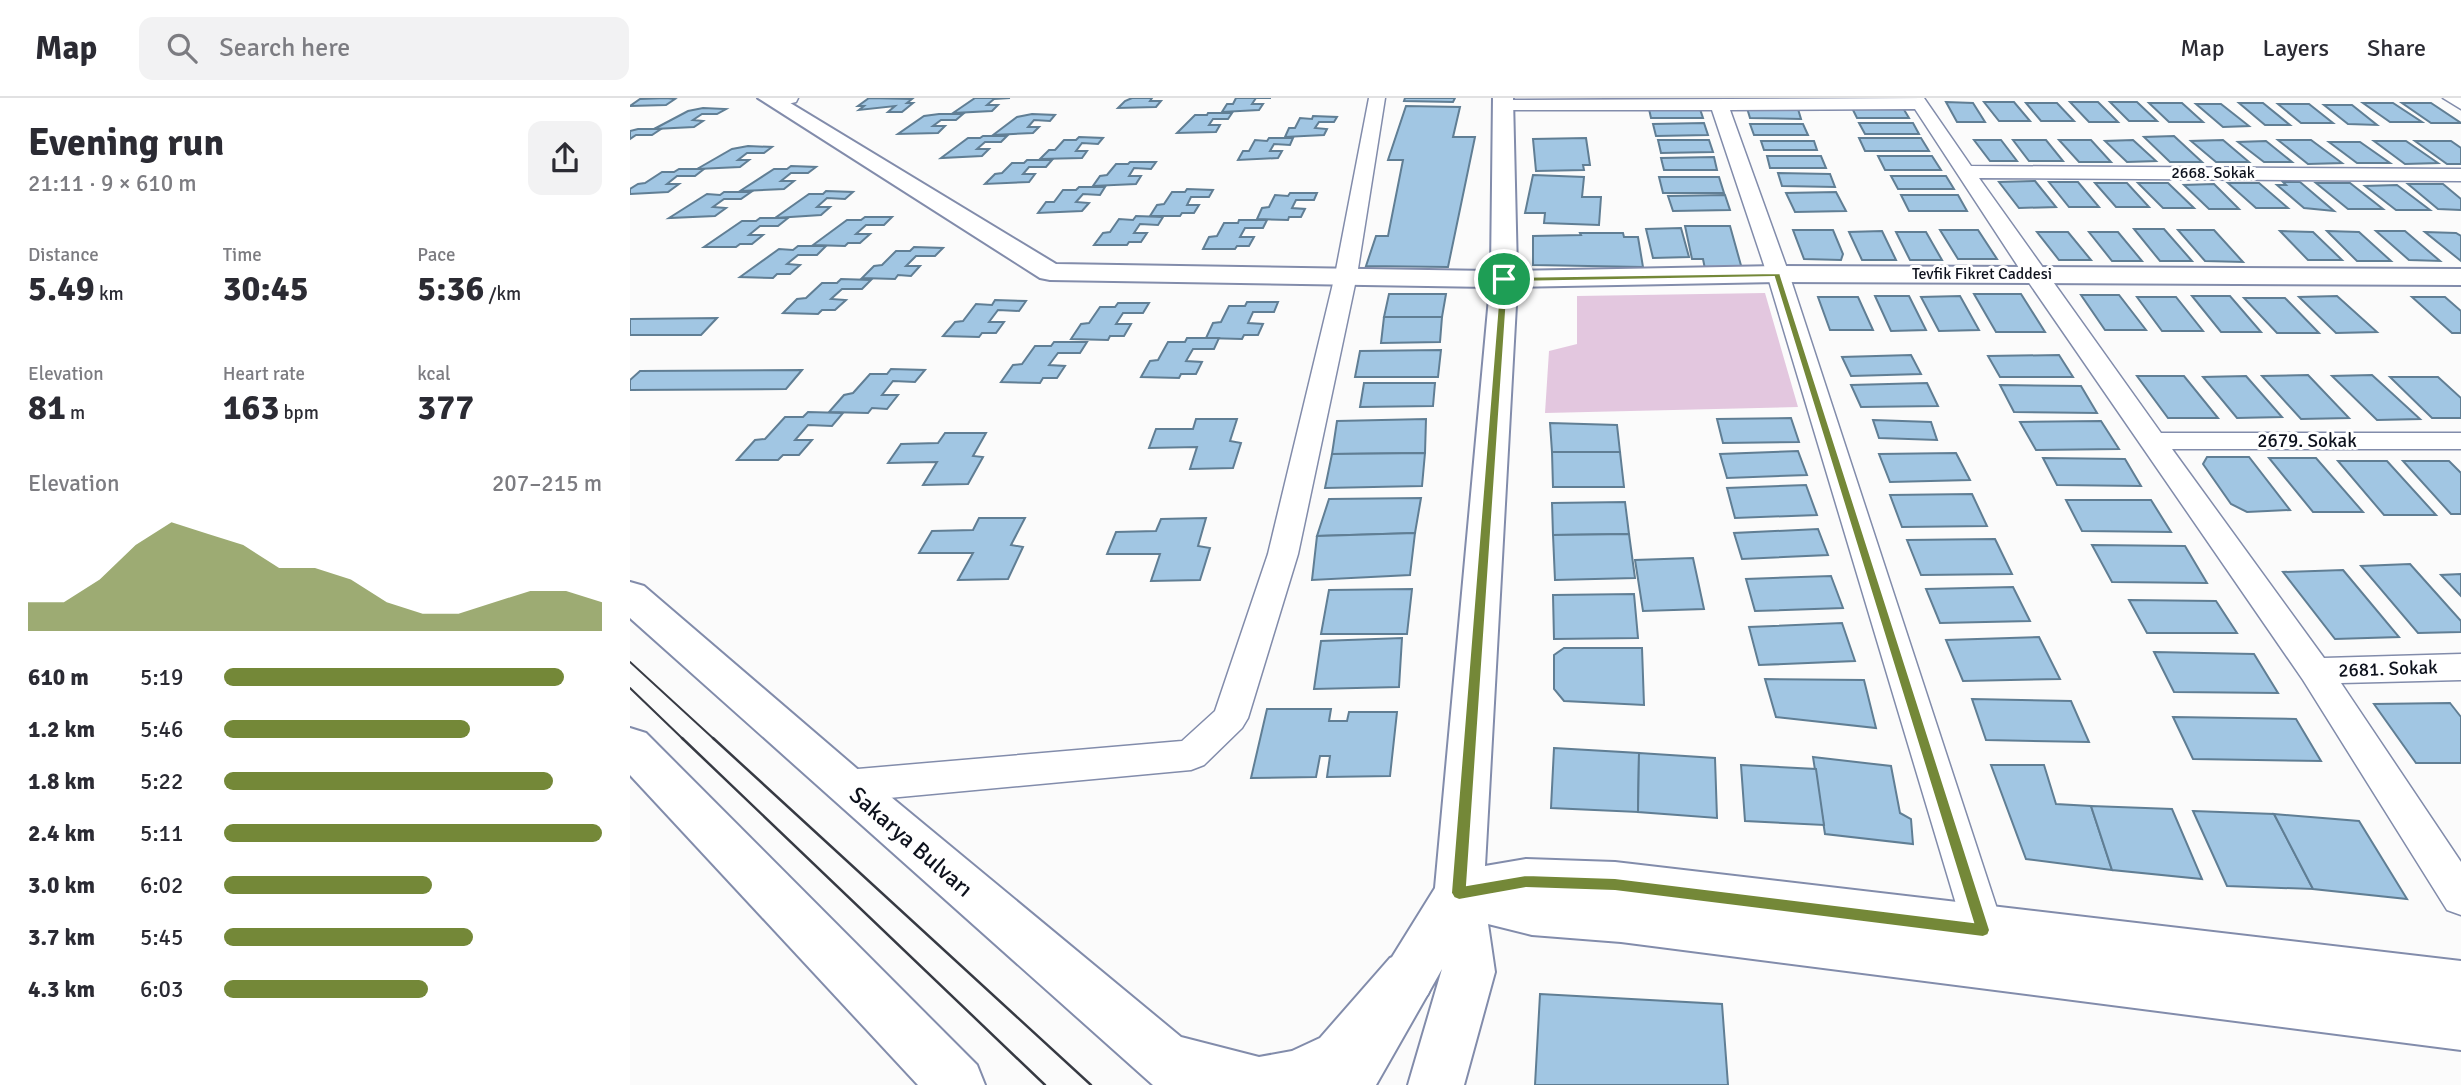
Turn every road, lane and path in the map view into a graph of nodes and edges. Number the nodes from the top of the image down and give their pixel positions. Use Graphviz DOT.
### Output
graph roads {
  1 [pos="1377,98"];
  2 [pos="2451,98"];
  3 [pos="778,100"];
  4 [pos="1918,101"];
  5 [pos="1503,102"];
  6 [pos="1718,102"];
  7 [pos="2461,104"];
  8 [pos="1966,172"];
  9 [pos="2461,174"];
  10 [pos="1778,274"];
  11 [pos="2034,274"];
  12 [pos="1346,275"];
  13 [pos="2461,277"];
  14 [pos="1504,279"];
  15 [pos="2152,441"];
  16 [pos="2461,441"];
  17 [pos="630,596"];
  18 [pos="2461,667"];
  19 [pos="2315,671"];
  20 [pos="630,746"];
  21 [pos="846,786"];
  22 [pos="1459,893"];
  23 [pos="2461,897"];
  24 [pos="1983,930"];
  25 [pos="1409,976"];
  26 [pos="2461,987"];
  27 [pos="2461,1023"];
  28 [pos="1182,1073"];
  29 [pos="957,1085"];
  30 [pos="1259,1085"];
  31 [pos="1345,1085"];
  32 [pos="1436,1085"];
  1 -- 12 [label="street"];
  2 -- 7 [label="street"];
  3 -- 12 [label="street, Tevfik Fikret Caddesi"];
  4 -- 6 [label="street"];
  4 -- 8 [label="street"];
  5 -- 6 [label="street"];
  5 -- 14 [label="street"];
  6 -- 10 [label="street"];
  8 -- 9 [label="street, 2668. Sokak"];
  8 -- 11 [label="street"];
  10 -- 11 [label="street, Tevfik Fikret Caddesi"];
  10 -- 14 [label="street, Tevfik Fikret Caddesi"];
  10 -- 24 [label="street"];
  11 -- 13 [label="street, Tevfik Fikret Caddesi"];
  11 -- 15 [label="street"];
  12 -- 14 [label="street, Tevfik Fikret Caddesi"];
  12 -- 21 [label="street"];
  14 -- 22 [label="street"];
  15 -- 16 [label="street, 2679. Sokak"];
  15 -- 19 [label="street"];
  17 -- 21 [label="street, Sakarya Bulvarı"];
  18 -- 19 [label="street, 2681. Sokak"];
  19 -- 23 [label="street"];
  20 -- 29 [label="street"];
  21 -- 28 [label="street, Sakarya Bulvarı"];
  22 -- 24 [label="street"];
  22 -- 25 [label="street"];
  22 -- 27 [label="street"];
  22 -- 32 [label="street"];
  24 -- 26 [label="street"];
  25 -- 30 [label="street"];
  25 -- 31 [label="street"];
  28 -- 30 [label="street"];
}
